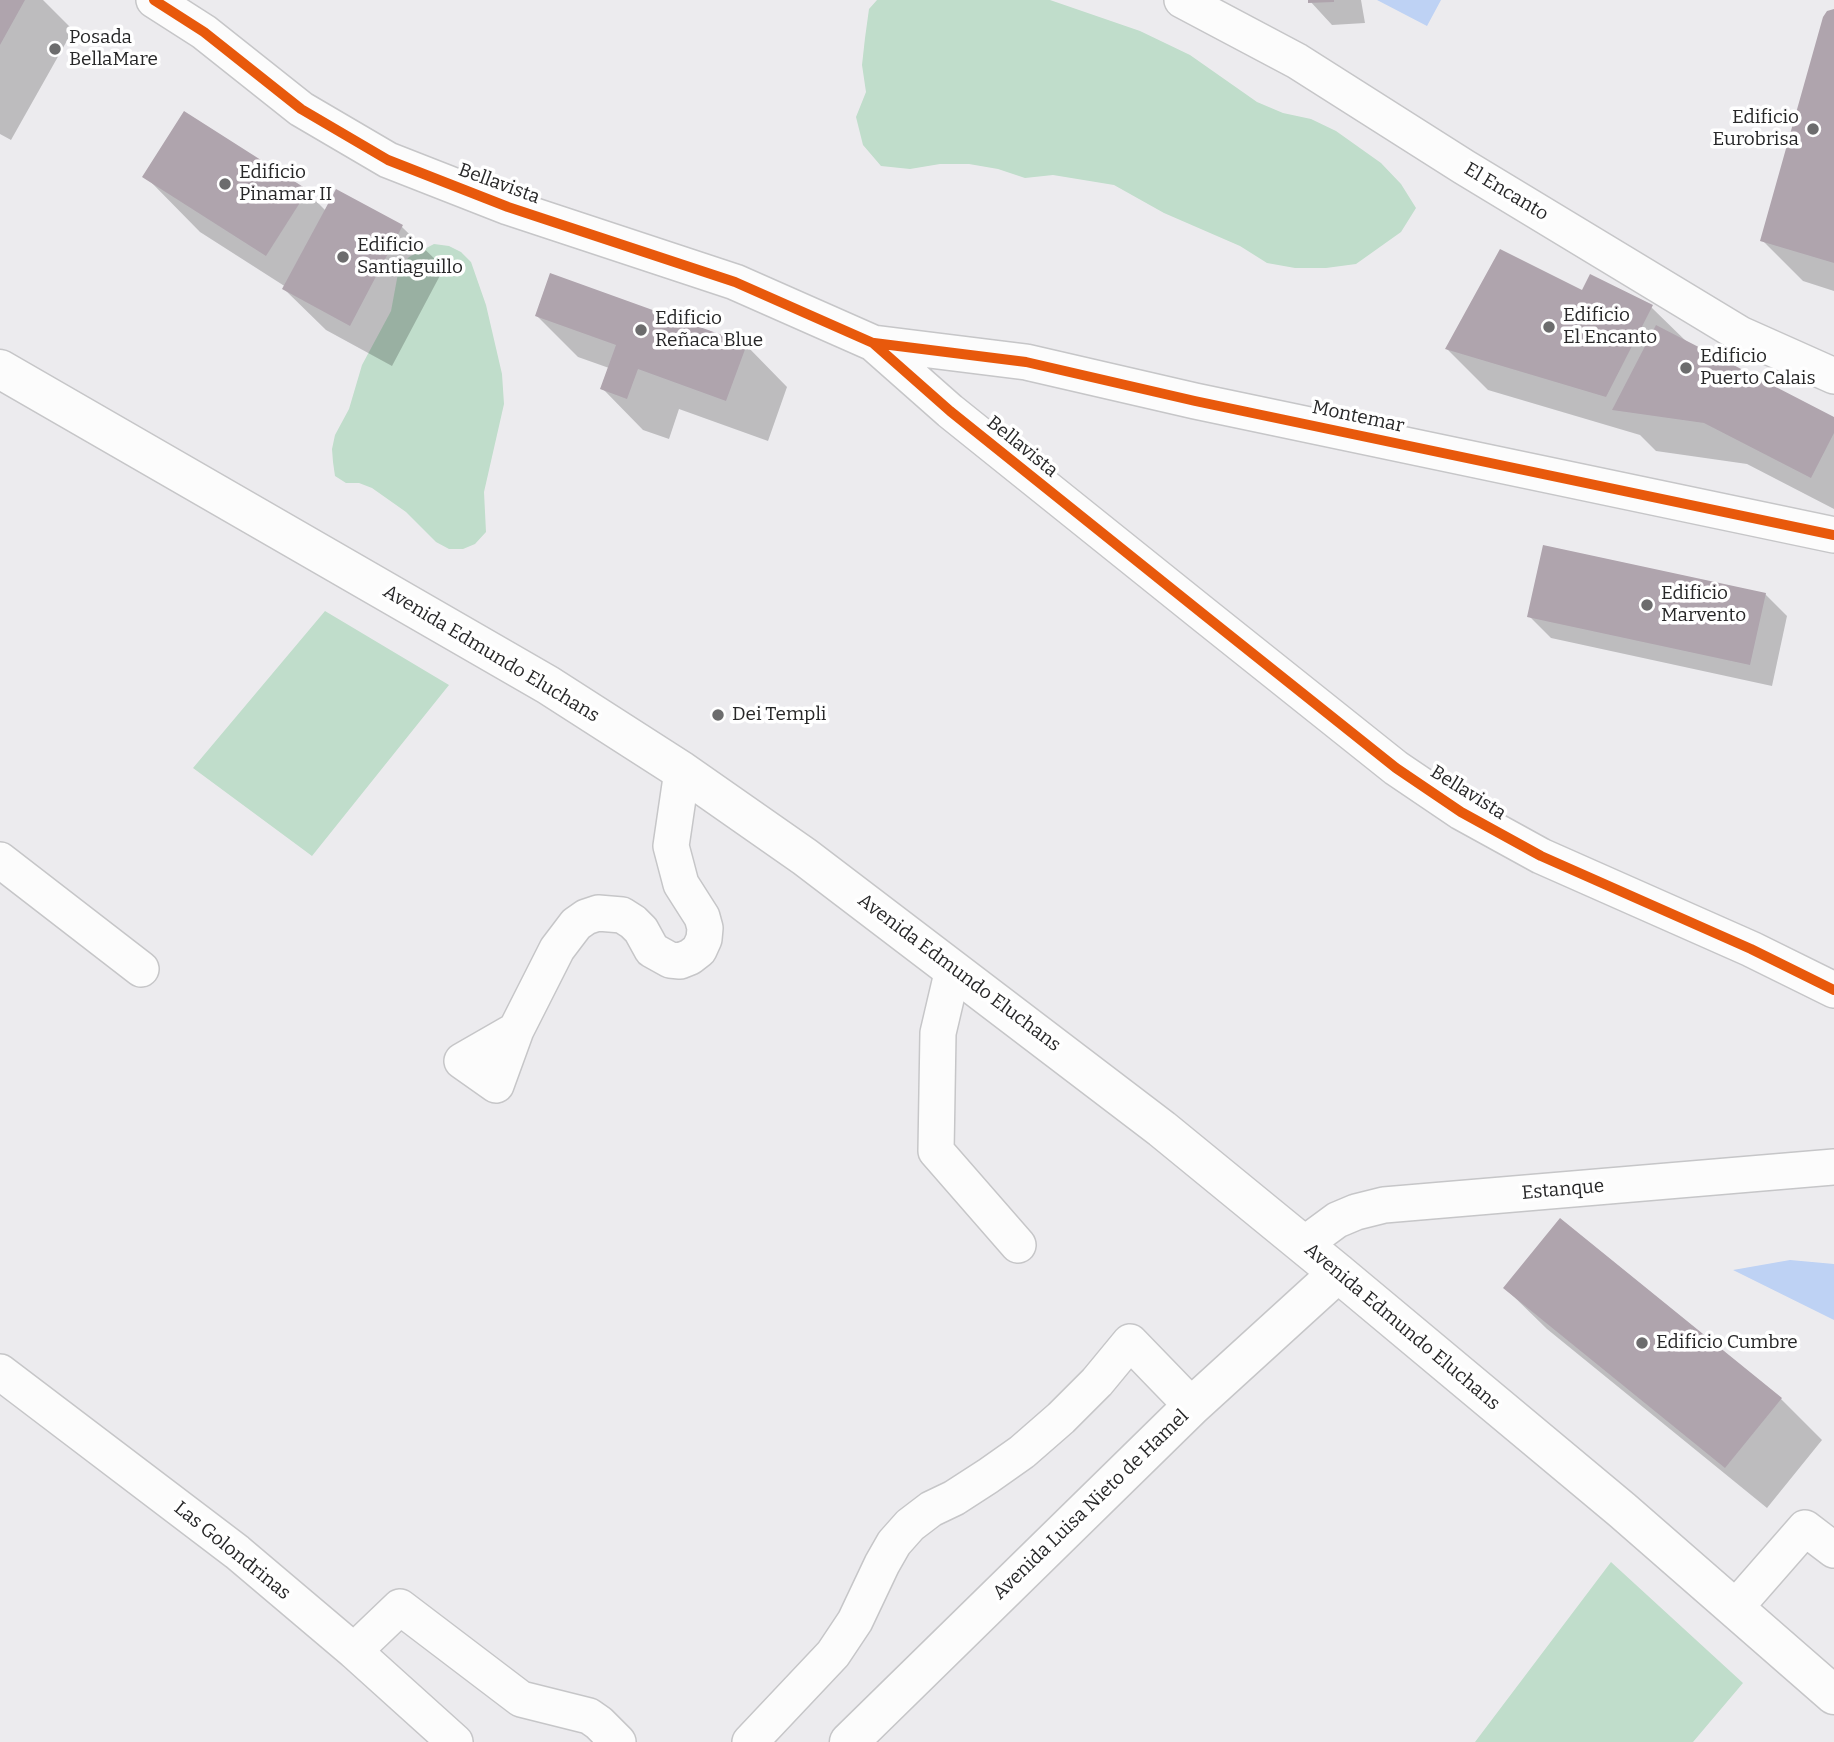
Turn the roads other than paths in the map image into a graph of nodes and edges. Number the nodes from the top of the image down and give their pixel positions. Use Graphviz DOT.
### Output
graph roads {
  1 [pos="154,0"];
  2 [pos="1182,0"];
  3 [pos="873,343"];
  4 [pos="0,369"];
  5 [pos="1834,376"];
  6 [pos="1834,535"];
  7 [pos="682,771"];
  8 [pos="0,860"];
  9 [pos="141,969"];
  10 [pos="953,969"];
  11 [pos="1834,990"];
  12 [pos="516,1030"];
  13 [pos="1834,1167"];
  14 [pos="1018,1245"];
  15 [pos="1303,1245"];
  16 [pos="1338,1273"];
  17 [pos="0,1372"];
  18 [pos="1192,1406"];
  19 [pos="1834,1549"];
  20 [pos="1735,1608"];
  21 [pos="354,1651"];
  22 [pos="1834,1695"];
  23 [pos="455,1742"];
  24 [pos="618,1742"];
  25 [pos="750,1742"];
  26 [pos="849,1742"];
  1 -- 3 [label="street, Bellavista"];
  2 -- 5 [label="street, El Encanto"];
  3 -- 6 [label="street, Montemar"];
  3 -- 11 [label="street, Bellavista"];
  4 -- 7 [label="main road, Avenida Edmundo Eluchans"];
  7 -- 10 [label="main road, Avenida Edmundo Eluchans"];
  7 -- 12 [label="street"];
  8 -- 9 [label="street"];
  10 -- 14 [label="street"];
  10 -- 15 [label="main road, Avenida Edmundo Eluchans"];
  13 -- 15 [label="street, Estanque"];
  15 -- 16 [label="main road, Avenida Edmundo Eluchans"];
  16 -- 18 [label="main road, Avenida Luisa Nieto de Hamel"];
  16 -- 20 [label="main road, Avenida Edmundo Eluchans"];
  17 -- 21 [label="street, Las Golondrinas"];
  18 -- 25 [label="street"];
  18 -- 26 [label="main road, Avenida Luisa Nieto de Hamel"];
  19 -- 20 [label="street"];
  20 -- 22 [label="main road, Avenida Edmundo Eluchans"];
  21 -- 23 [label="street, Las Golondrinas"];
  21 -- 24 [label="street"];
}
